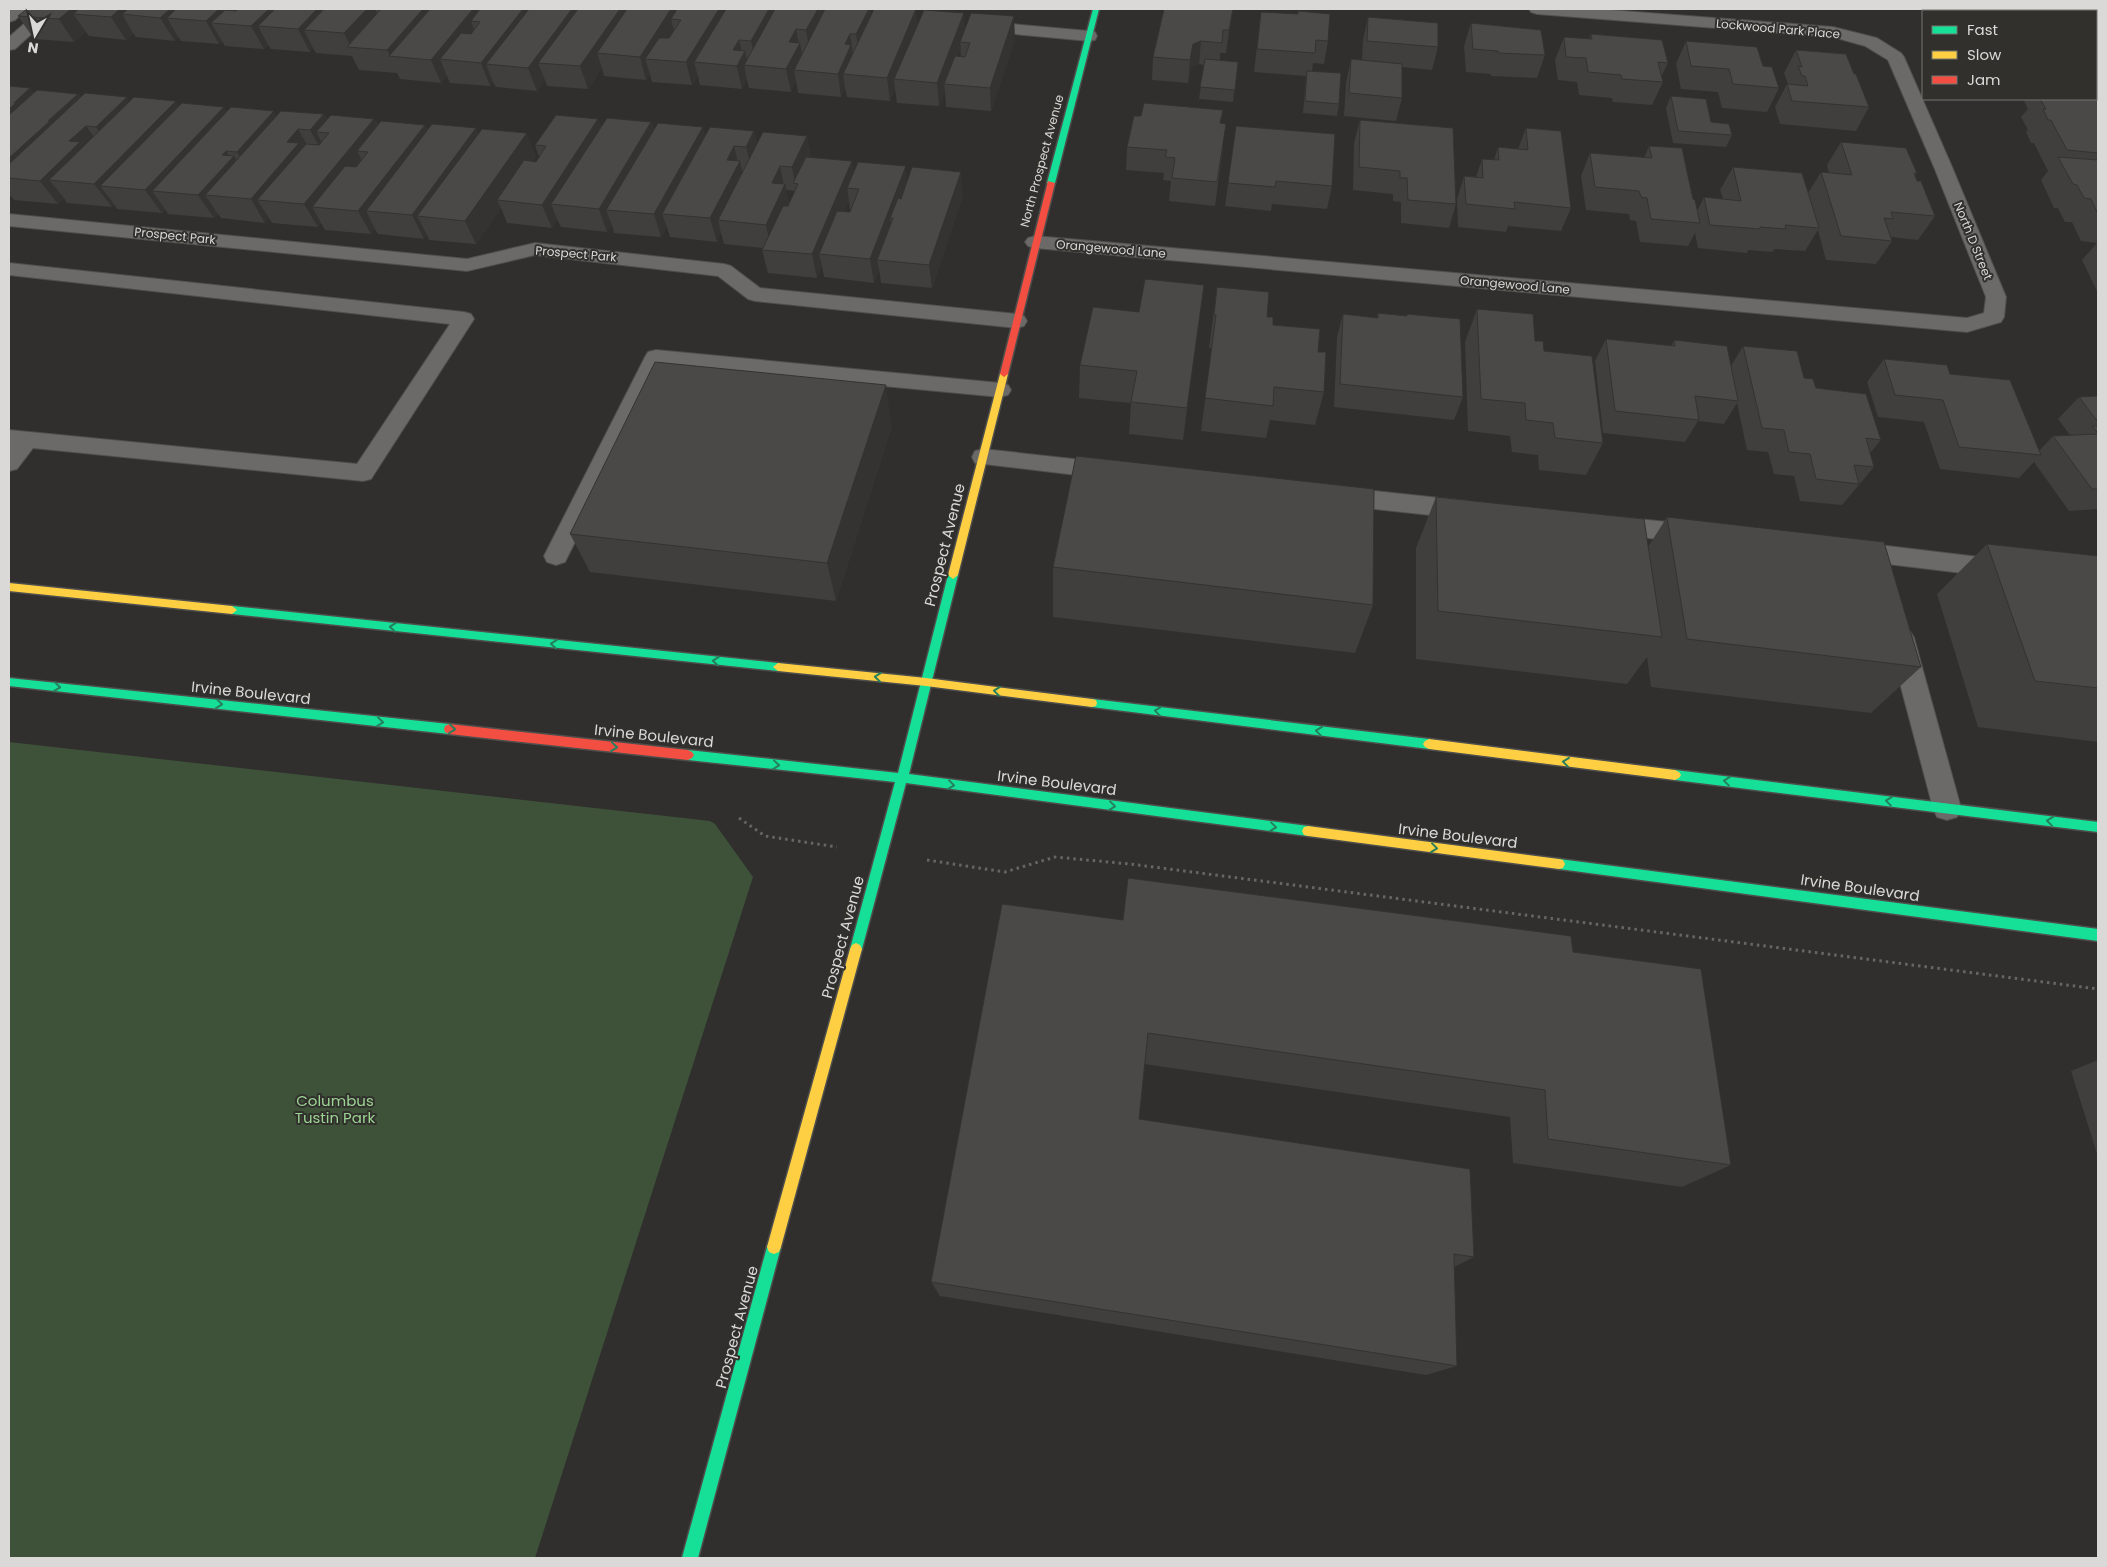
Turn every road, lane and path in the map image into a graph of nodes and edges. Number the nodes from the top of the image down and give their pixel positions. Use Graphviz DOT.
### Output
graph roads {
  1 [pos="19,9"];
  2 [pos="51,9"];
  3 [pos="1096,9"];
  4 [pos="1537,9"];
  5 [pos="9,17"];
  6 [pos="961,25"];
  7 [pos="1089,36"];
  8 [pos="9,45"];
  9 [pos="1943,167"];
  10 [pos="9,220"];
  11 [pos="1035,242"];
  12 [pos="9,269"];
  13 [pos="1994,317"];
  14 [pos="1017,321"];
  15 [pos="1000,390"];
  16 [pos="18,439"];
  17 [pos="982,458"];
  18 [pos="9,463"];
  19 [pos="1130,473"];
  20 [pos="1317,494"];
  21 [pos="1495,513"];
  22 [pos="1583,522"];
  23 [pos="1721,537"];
  24 [pos="556,556"];
  25 [pos="1874,560"];
  26 [pos="2022,571"];
  27 [pos="9,587"];
  28 [pos="1896,619"];
  29 [pos="9,682"];
  30 [pos="926,682"];
  31 [pos="902,778"];
  32 [pos="1946,808"];
  33 [pos="739,818"];
  34 [pos="2098,827"];
  35 [pos="881,854"];
  36 [pos="2098,935"];
  37 [pos="2098,989"];
  38 [pos="690,1558"];
  1 -- 5 [label="street"];
  2 -- 8 [label="street"];
  3 -- 7 [label="main road, North Prospect Avenue"];
  4 -- 9 [label="street, Lockwood Park Place"];
  6 -- 7 [label="street"];
  7 -- 11 [label="main road, North Prospect Avenue"];
  9 -- 13 [label="street, North D Street"];
  10 -- 14 [label="street, Prospect Park"];
  11 -- 13 [label="street, Orangewood Lane"];
  11 -- 14 [label="main road, North Prospect Avenue"];
  12 -- 16 [label="street"];
  14 -- 15 [label="main road, Prospect Avenue"];
  15 -- 17 [label="main road, Prospect Avenue"];
  15 -- 24 [label="street"];
  16 -- 18 [label="street"];
  17 -- 19 [label="street"];
  17 -- 30 [label="main road, Prospect Avenue"];
  20 -- 21 [label="street"];
  22 -- 23 [label="street"];
  25 -- 26 [label="street"];
  30 -- 27 [label="main road, one-way"];
  28 -- 32 [label="street"];
  29 -- 31 [label="main road, Irvine Boulevard, one-way"];
  30 -- 31 [label="main road, Prospect Avenue"];
  32 -- 30 [label="main road, one-way"];
  31 -- 35 [label="main road, Prospect Avenue"];
  31 -- 36 [label="main road, Irvine Boulevard, one-way"];
  34 -- 32 [label="main road, one-way"];
  33 -- 35 [label="path"];
  35 -- 37 [label="path"];
  35 -- 38 [label="main road, Prospect Avenue"];
}
